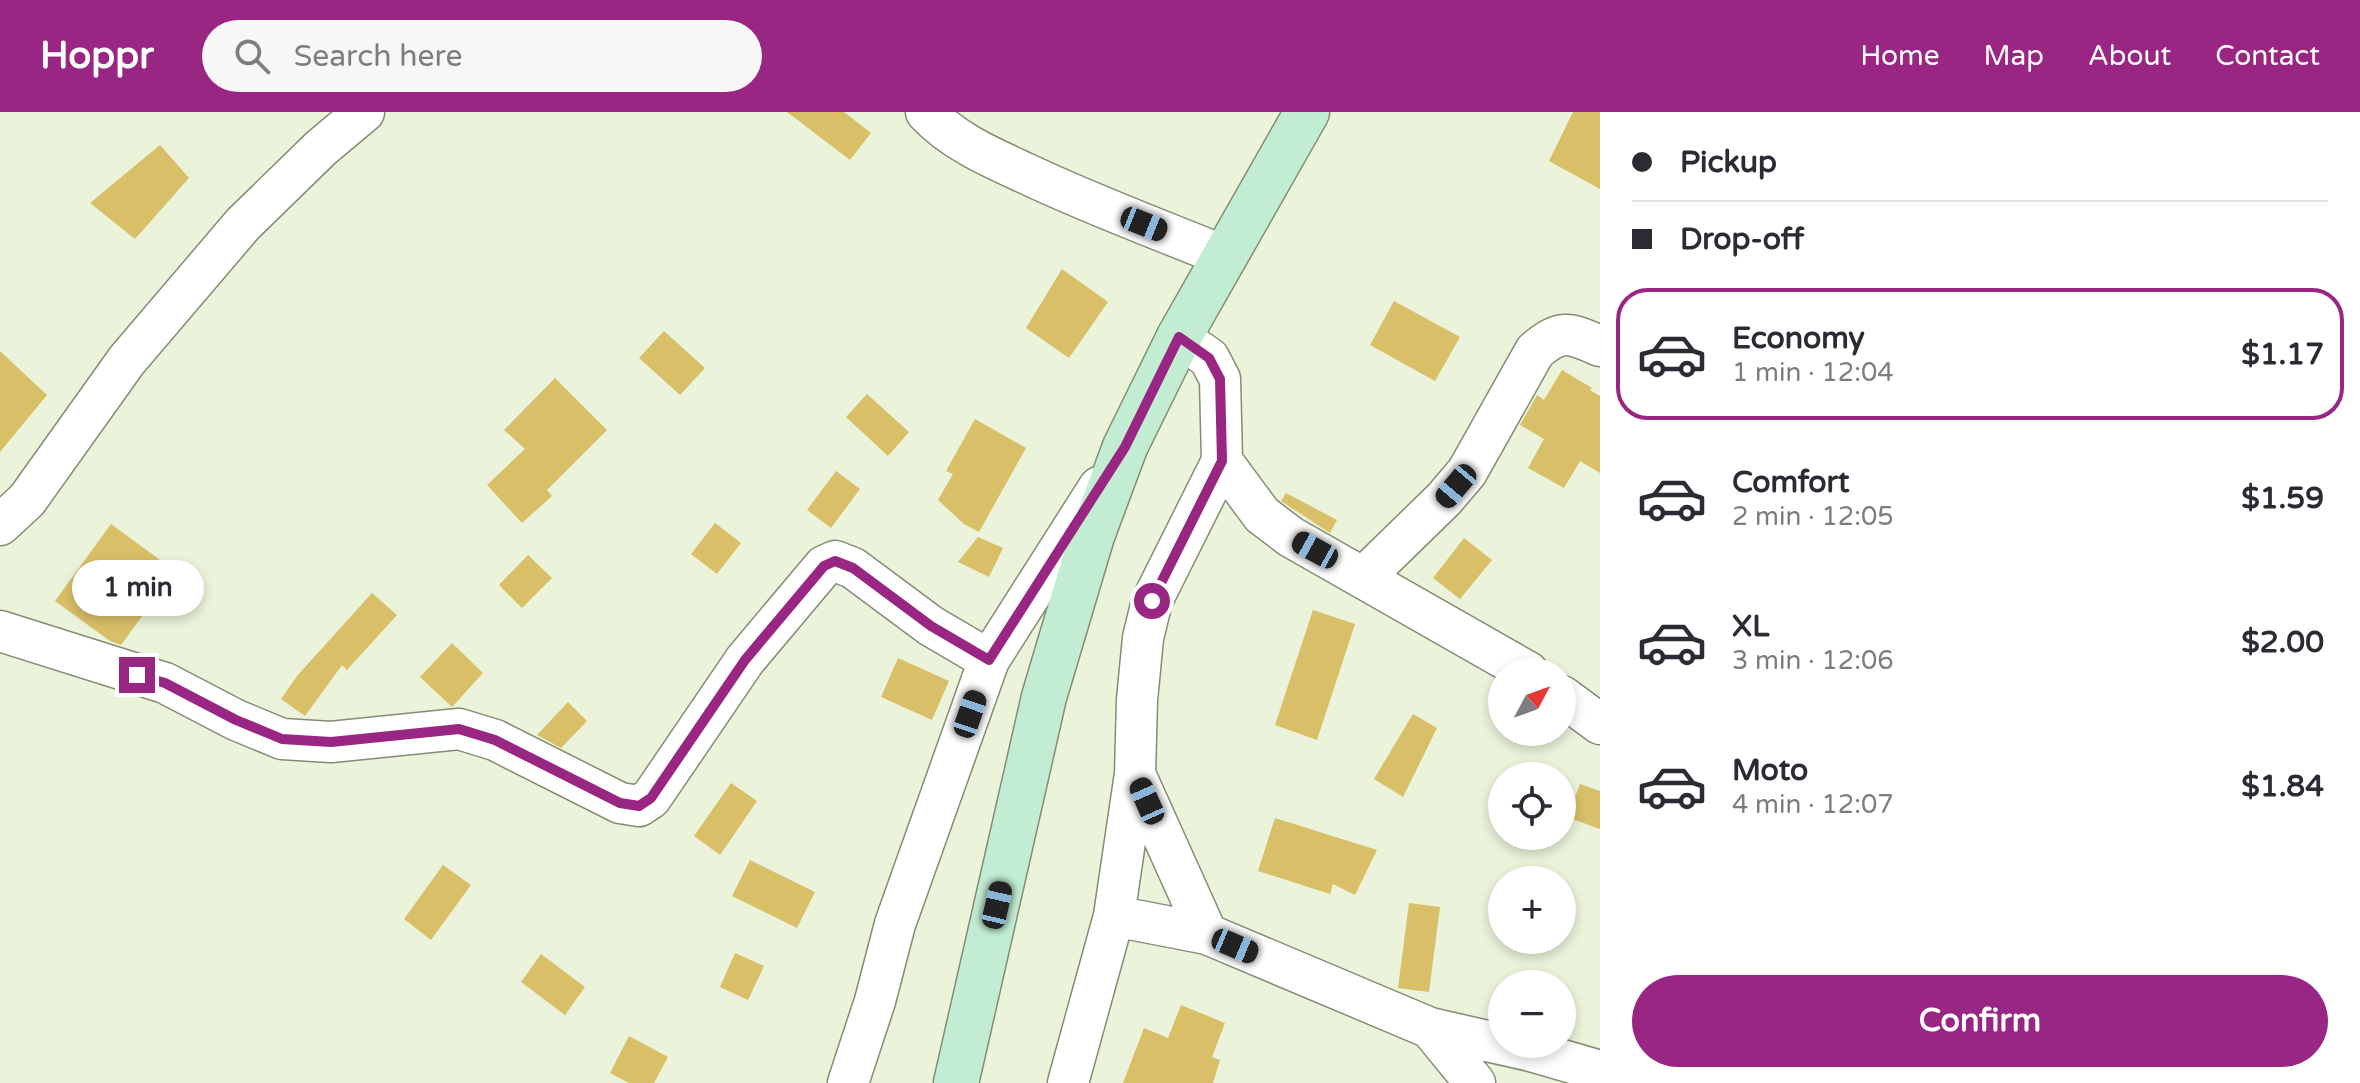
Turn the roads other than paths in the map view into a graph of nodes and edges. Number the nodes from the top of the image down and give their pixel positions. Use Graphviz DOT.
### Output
graph roads {
  1 [pos="364,112"];
  2 [pos="926,112"];
  3 [pos="1307,112"];
  4 [pos="1224,256"];
  5 [pos="1179,337"];
  6 [pos="1600,346"];
  7 [pos="1125,447"];
  8 [pos="1222,461"];
  9 [pos="0,525"];
  10 [pos="1364,577"];
  11 [pos="0,631"];
  12 [pos="1504,658"];
  13 [pos="989,660"];
  14 [pos="1576,706"];
  15 [pos="1600,724"];
  16 [pos="1135,774"];
  17 [pos="1114,916"];
  18 [pos="1207,934"];
  19 [pos="1430,1028"];
  20 [pos="1600,1071"];
  21 [pos="848,1083"];
  22 [pos="956,1083"];
  23 [pos="1068,1083"];
  24 [pos="1475,1083"];
  1 -- 9 [label="street"];
  2 -- 4 [label="street"];
  3 -- 4 [label="main road"];
  4 -- 5 [label="main road"];
  5 -- 7 [label="main road"];
  5 -- 8 [label="street"];
  6 -- 10 [label="street"];
  7 -- 13 [label="street"];
  7 -- 22 [label="main road"];
  8 -- 10 [label="street"];
  8 -- 16 [label="street"];
  10 -- 12 [label="street"];
  11 -- 13 [label="street"];
  13 -- 21 [label="street"];
  14 -- 15 [label="street"];
  16 -- 17 [label="street"];
  16 -- 18 [label="street"];
  17 -- 18 [label="street"];
  17 -- 23 [label="street"];
  18 -- 19 [label="street"];
  19 -- 20 [label="street"];
  19 -- 24 [label="street"];
}
